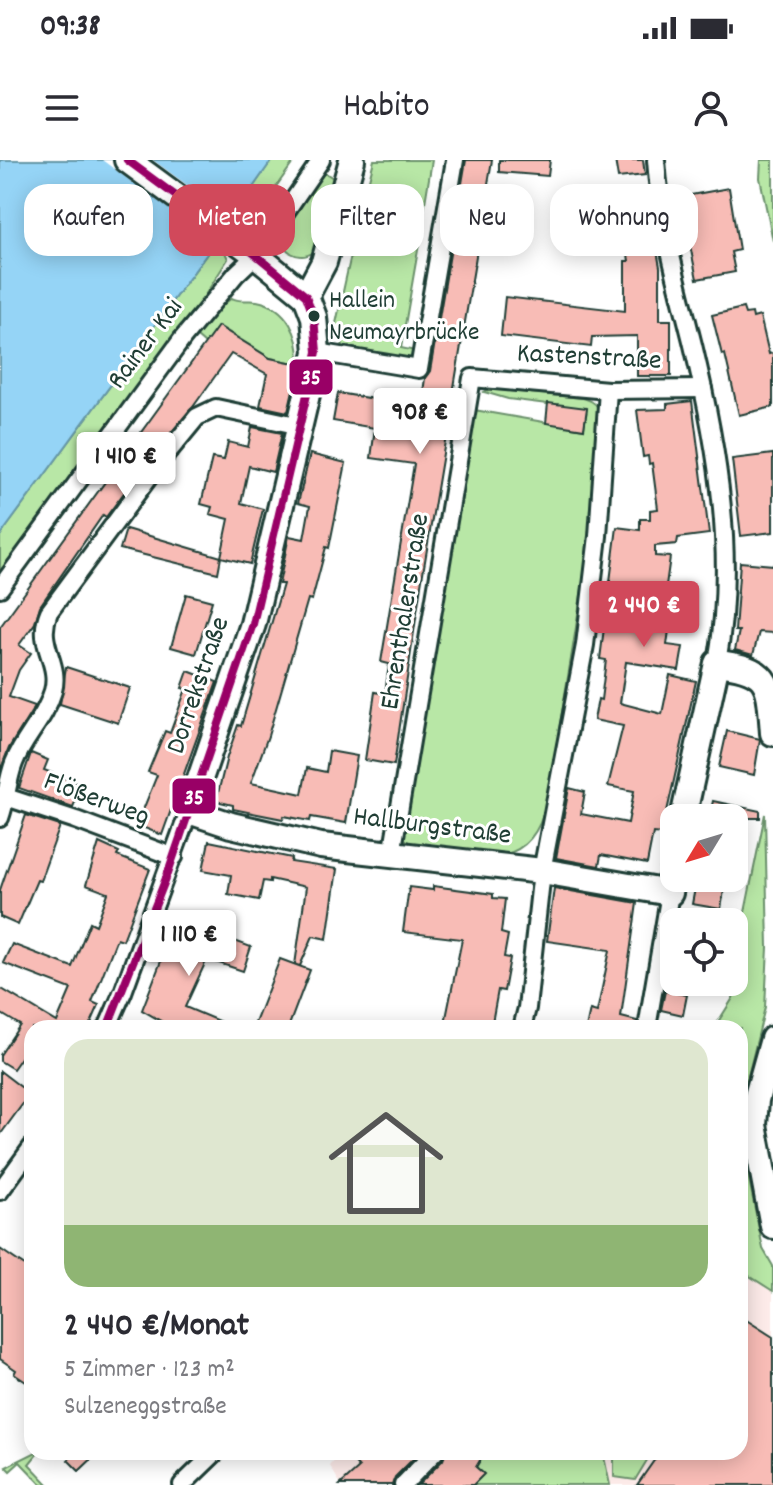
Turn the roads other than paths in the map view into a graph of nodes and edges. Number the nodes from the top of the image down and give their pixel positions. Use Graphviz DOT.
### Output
graph roads {
  1 [pos="127,160"];
  2 [pos="321,160"];
  3 [pos="352,160"];
  4 [pos="455,160"];
  5 [pos="656,160"];
  6 [pos="169,191"];
  7 [pos="295,198"];
  8 [pos="255,256"];
  9 [pos="257,256"];
  10 [pos="306,296"];
  11 [pos="317,352"];
  12 [pos="472,378"];
  13 [pos="703,389"];
  14 [pos="608,390"];
  15 [pos="301,426"];
  16 [pos="0,588"];
  17 [pos="717,663"];
  18 [pos="773,733"];
  19 [pos="4,796"];
  20 [pos="686,804"];
  21 [pos="189,811"];
  22 [pos="0,818"];
  23 [pos="392,854"];
  24 [pos="174,857"];
  25 [pos="542,871"];
  26 [pos="660,880"];
  27 [pos="670,892"];
  28 [pos="111,1020"];
  29 [pos="524,1020"];
  30 [pos="649,1020"];
  31 [pos="773,1039"];
  32 [pos="24,1158"];
  33 [pos="0,1191"];
  34 [pos="773,1226"];
  35 [pos="208,1460"];
  36 [pos="427,1460"];
  37 [pos="182,1485"];
  38 [pos="403,1485"];
  1 -- 6 [label="street"];
  2 -- 7 [label="street, Rainer Kai"];
  3 -- 10 [label="street"];
  4 -- 11 [label="street"];
  5 -- 13 [label="street"];
  8 -- 16 [label="street, Rainer Kai"];
  9 -- 10 [label="street"];
  10 -- 11 [label="street, Dorrekstraße"];
  11 -- 15 [label="street, Dorrekstraße"];
  12 -- 14 [label="street, Kastenstraße"];
  12 -- 23 [label="street, Ehrenthalerstraße"];
  13 -- 14 [label="street, Kastenstraße"];
  13 -- 17 [label="street"];
  14 -- 25 [label="street"];
  15 -- 19 [label="street"];
  15 -- 21 [label="street, Dorrekstraße"];
  17 -- 18 [label="street"];
  17 -- 20 [label="street"];
  19 -- 22 [label="street"];
  19 -- 24 [label="street, Flößerweg"];
  21 -- 23 [label="street, Hallburgstraße"];
  21 -- 24 [label="street, Dorrekstraße"];
  23 -- 25 [label="street, Hallburgstraße"];
  24 -- 28 [label="street, Dorrekstraße"];
  25 -- 26 [label="street, Hallburgstraße"];
  25 -- 29 [label="street"];
  27 -- 30 [label="street"];
  31 -- 34 [label="street"];
  32 -- 33 [label="street"];
  35 -- 37 [label="street"];
  36 -- 38 [label="street"];
}
